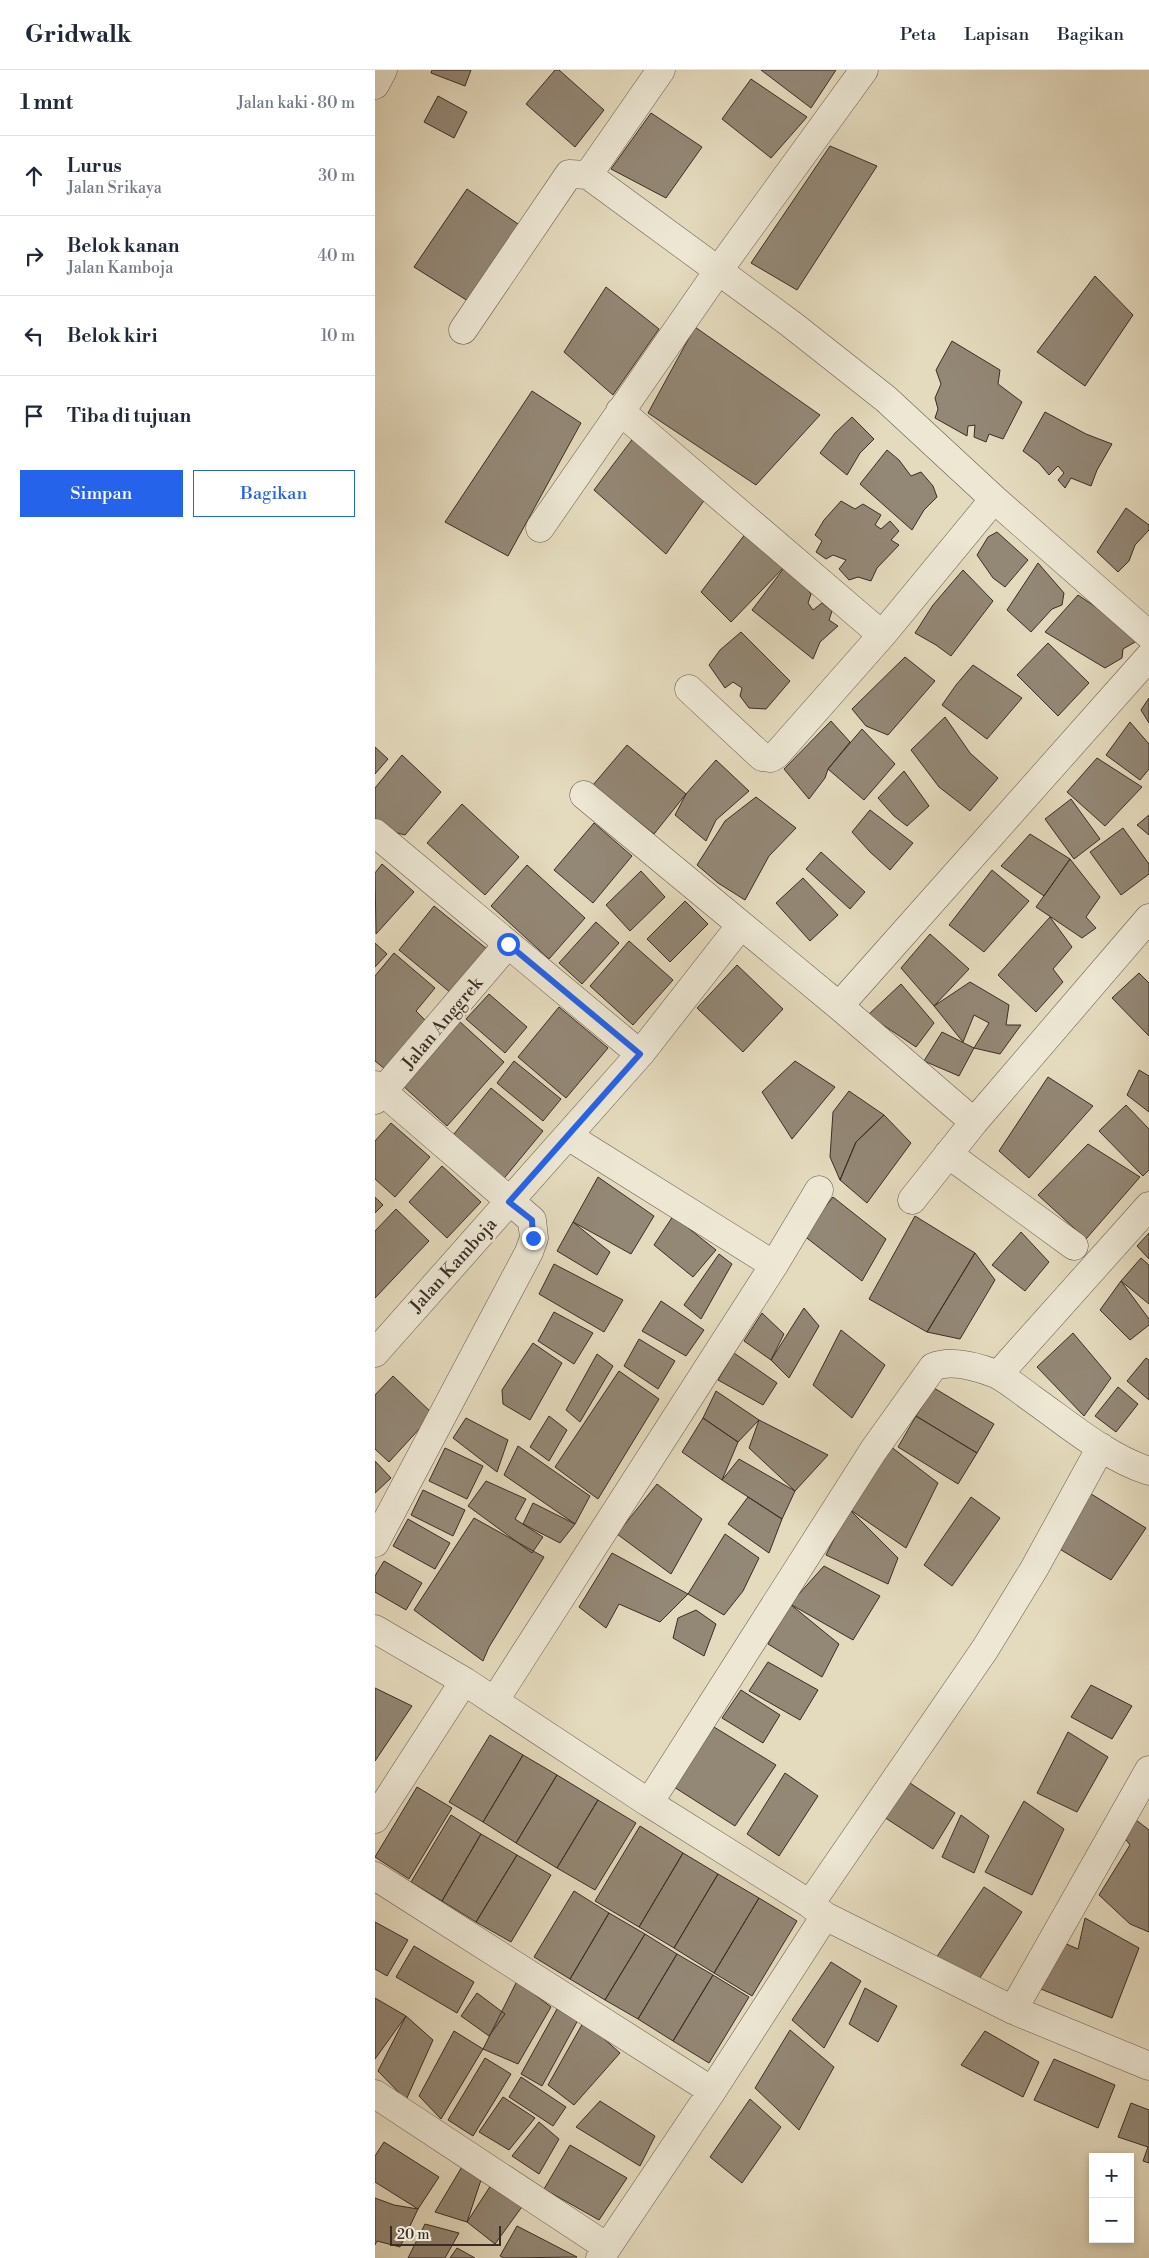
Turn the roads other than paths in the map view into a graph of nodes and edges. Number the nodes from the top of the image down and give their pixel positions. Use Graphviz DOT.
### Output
graph roads {
  1 [pos="383,70"];
  2 [pos="661,70"];
  3 [pos="864,70"];
  4 [pos="375,85"];
  5 [pos="588,175"];
  6 [pos="718,271"];
  7 [pos="463,330"];
  8 [pos="620,411"];
  9 [pos="994,499"];
  10 [pos="540,528"];
  11 [pos="882,635"];
  12 [pos="1149,635"];
  13 [pos="1149,657"];
  14 [pos="689,689"];
  15 [pos="584,795"];
  16 [pos="377,840"];
  17 [pos="1149,918"];
  18 [pos="741,925"];
  19 [pos="508,944"];
  20 [pos="839,1006"];
  21 [pos="640,1054"];
  22 [pos="378,1092"];
  23 [pos="974,1122"];
  24 [pos="568,1136"];
  25 [pos="948,1154"];
  26 [pos="819,1190"];
  27 [pos="912,1200"];
  28 [pos="509,1202"];
  29 [pos="1149,1206"];
  30 [pos="1074,1246"];
  31 [pos="774,1265"];
  32 [pos="375,1352"];
  33 [pos="998,1375"];
  34 [pos="1101,1447"];
  35 [pos="1149,1471"];
  36 [pos="375,1542"];
  37 [pos="375,1629"];
  38 [pos="464,1681"];
  39 [pos="495,1700"];
  40 [pos="1149,1770"];
  41 [pos="649,1803"];
  42 [pos="375,1819"];
  43 [pos="375,1876"];
  44 [pos="817,1910"];
  45 [pos="1013,2010"];
  46 [pos="1149,2066"];
  47 [pos="712,2091"];
  48 [pos="375,2094"];
  49 [pos="603,2253"];
  1 -- 4 [label="street"];
  2 -- 5 [label="street"];
  3 -- 6 [label="street"];
  5 -- 6 [label="street"];
  5 -- 7 [label="street"];
  6 -- 8 [label="street"];
  6 -- 9 [label="street"];
  8 -- 10 [label="street"];
  8 -- 11 [label="street"];
  9 -- 11 [label="street"];
  9 -- 12 [label="street"];
  11 -- 14 [label="street"];
  13 -- 20 [label="street"];
  15 -- 18 [label="street"];
  16 -- 19 [label="street"];
  17 -- 23 [label="street"];
  18 -- 20 [label="street"];
  18 -- 21 [label="street, Jalan Kamboja"];
  19 -- 21 [label="street"];
  19 -- 22 [label="street, Jalan Anggrek"];
  20 -- 23 [label="street"];
  21 -- 24 [label="street, Jalan Kamboja"];
  22 -- 28 [label="street"];
  23 -- 25 [label="street"];
  24 -- 28 [label="street, Jalan Kamboja"];
  24 -- 31 [label="street"];
  25 -- 27 [label="street"];
  25 -- 30 [label="street"];
  26 -- 31 [label="street"];
  28 -- 32 [label="street, Jalan Kamboja"];
  28 -- 36 [label="street"];
  29 -- 33 [label="street"];
  31 -- 39 [label="street"];
  33 -- 34 [label="street"];
  33 -- 41 [label="street"];
  34 -- 35 [label="street"];
  34 -- 44 [label="street"];
  37 -- 38 [label="street"];
  38 -- 39 [label="street"];
  38 -- 42 [label="street"];
  39 -- 41 [label="street"];
  40 -- 45 [label="street"];
  41 -- 44 [label="street"];
  43 -- 47 [label="street"];
  44 -- 45 [label="street"];
  44 -- 47 [label="street"];
  45 -- 46 [label="street"];
  47 -- 49 [label="street"];
  48 -- 49 [label="street"];
}
